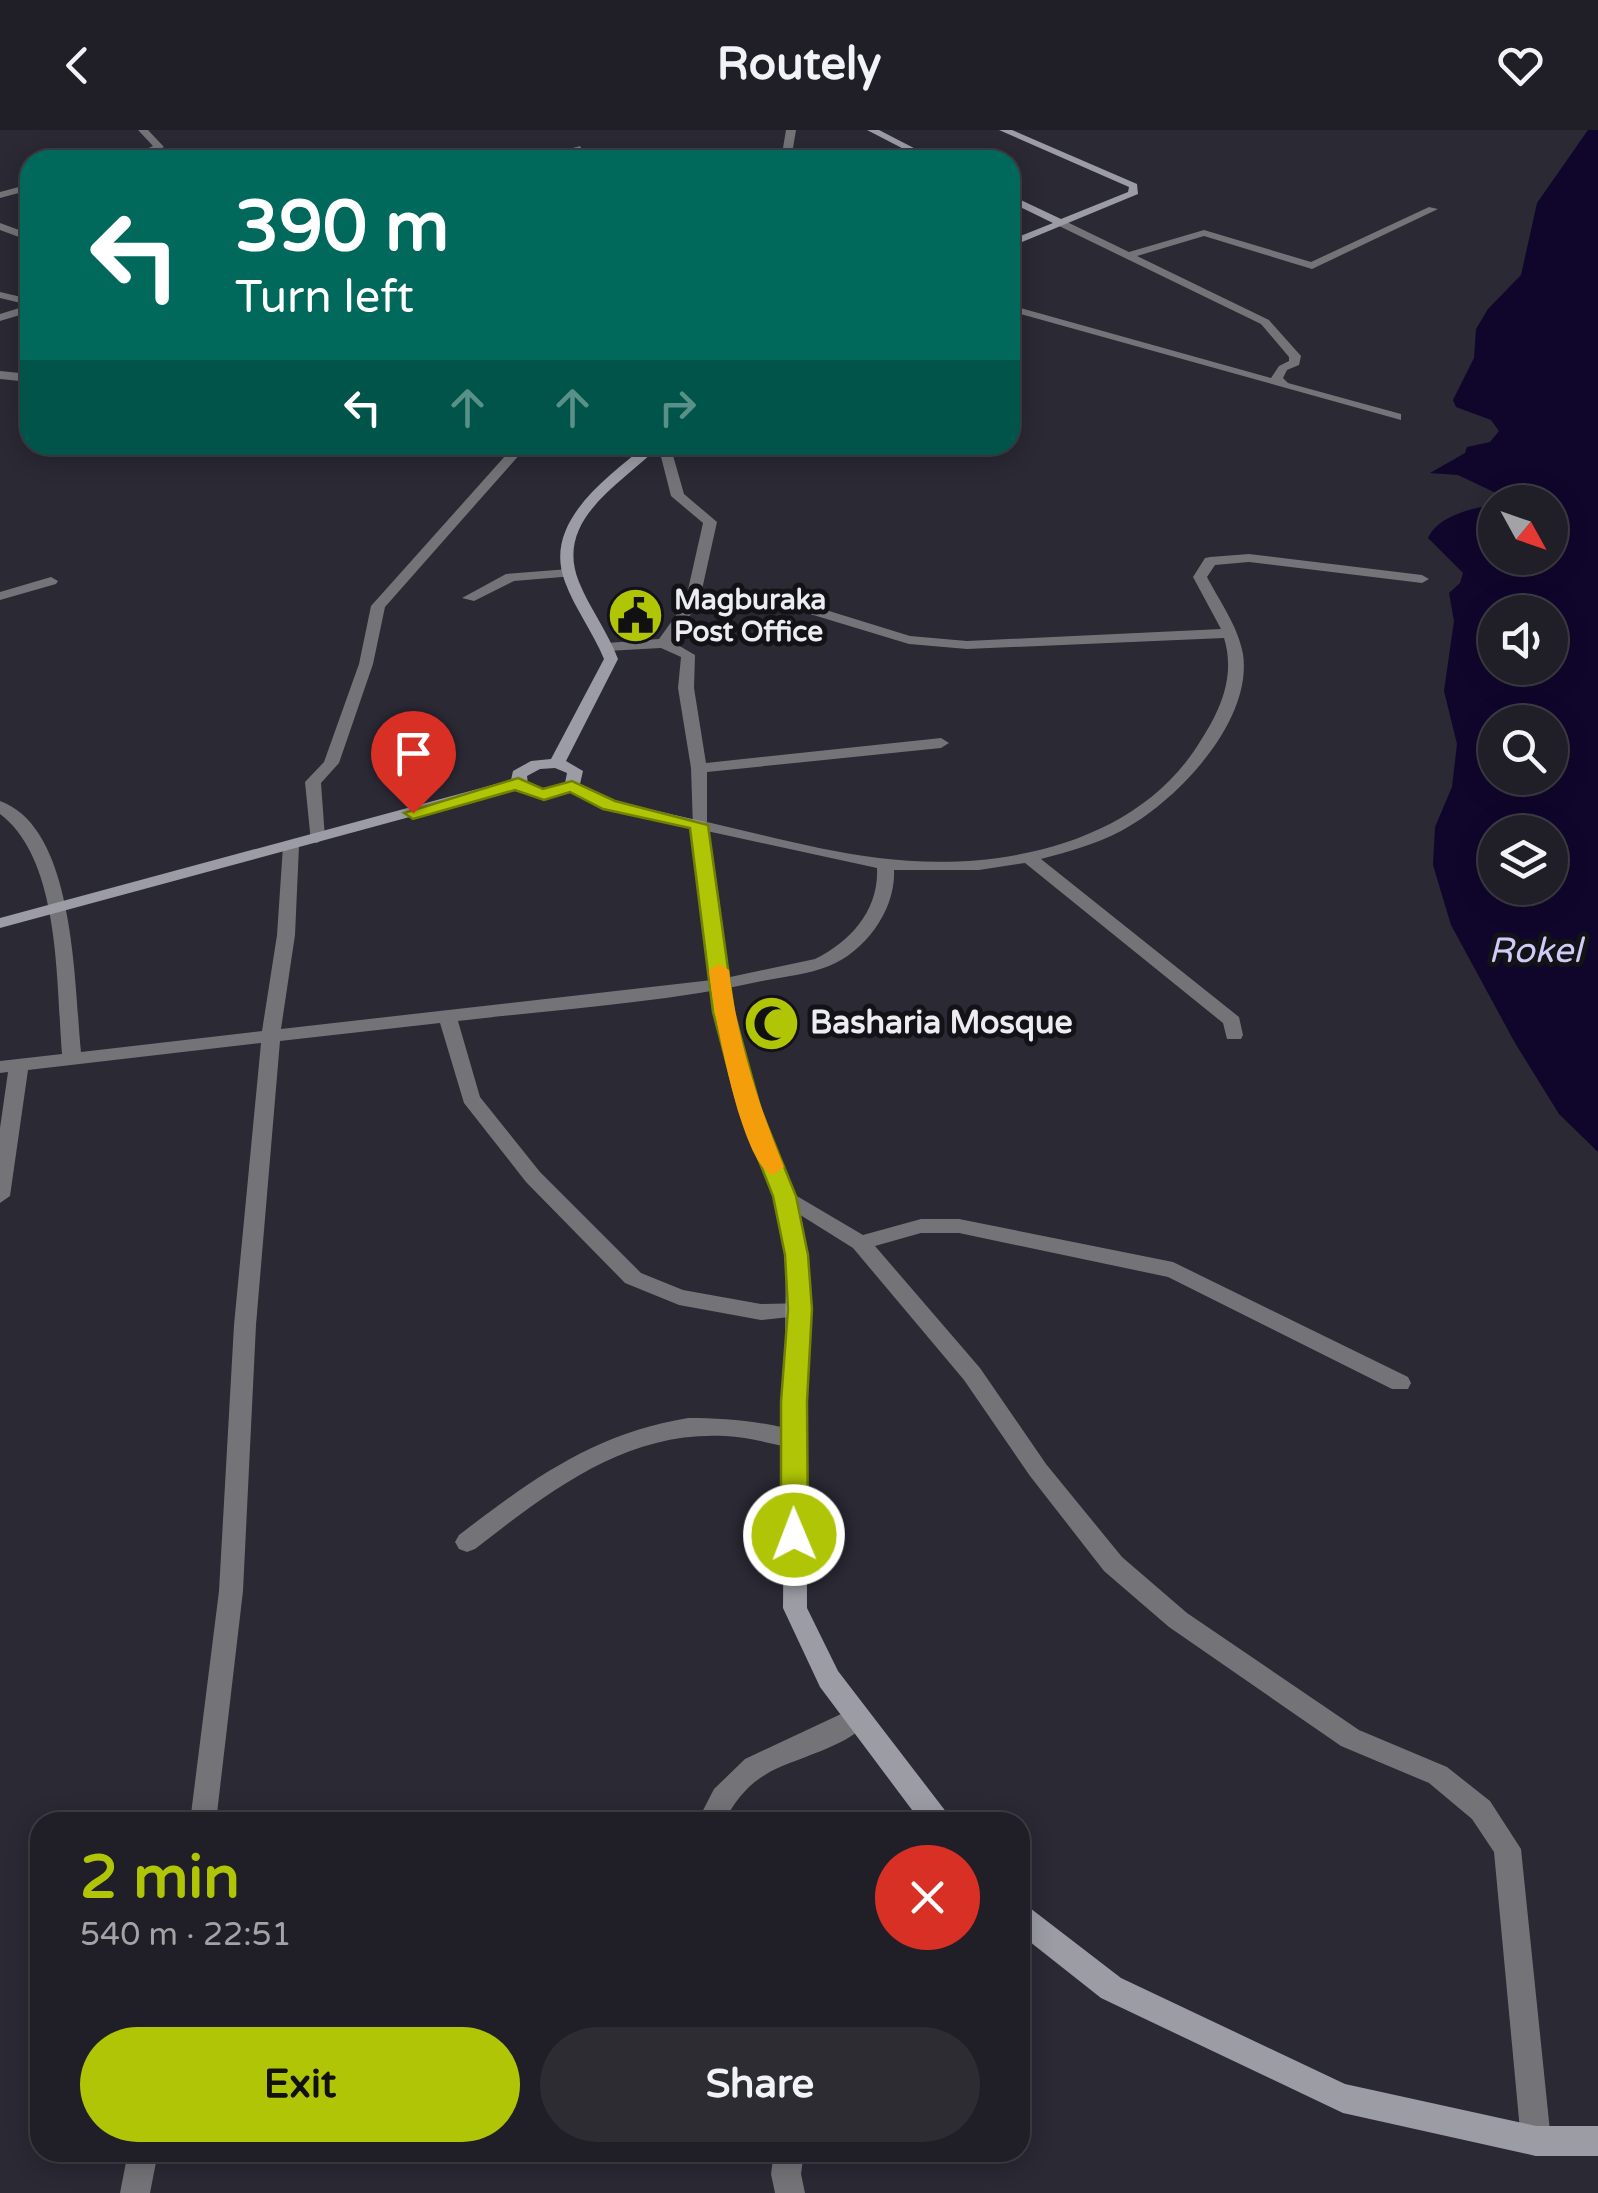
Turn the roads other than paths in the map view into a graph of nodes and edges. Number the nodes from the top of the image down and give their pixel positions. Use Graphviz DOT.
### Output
graph roads {
  1 [pos="144,130"];
  2 [pos="872,130"];
  3 [pos="1004,130"];
  4 [pos="580,149"];
  5 [pos="151,150"];
  6 [pos="576,150"];
  7 [pos="912,150"];
  8 [pos="1020,203"];
  9 [pos="1433,209"];
  10 [pos="1061,223"];
  11 [pos="0,226"];
  12 [pos="14,232"];
  13 [pos="20,234"];
  14 [pos="0,236"];
  15 [pos="1020,240"];
  16 [pos="1129,256"];
  17 [pos="1020,311"];
  18 [pos="1020,324"];
  19 [pos="1073,324"];
  20 [pos="1284,384"];
  21 [pos="1397,417"];
  22 [pos="513,455"];
  23 [pos="642,455"];
  24 [pos="667,455"];
  25 [pos="569,574"];
  26 [pos="1422,579"];
  27 [pos="52,581"];
  28 [pos="0,596"];
  29 [pos="469,598"];
  30 [pos="782,601"];
  31 [pos="1229,633"];
  32 [pos="663,643"];
  33 [pos="607,647"];
  34 [pos="941,743"];
  35 [pos="557,762"];
  36 [pos="699,768"];
  37 [pos="518,784"];
  38 [pos="572,786"];
  39 [pos="0,806"];
  40 [pos="699,825"];
  41 [pos="317,838"];
  42 [pos="291,846"];
  43 [pos="1026,856"];
  44 [pos="885,864"];
  45 [pos="55,906"];
  46 [pos="0,923"];
  47 [pos="721,985"];
  48 [pos="448,1018"];
  49 [pos="271,1033"];
  50 [pos="1234,1035"];
  51 [pos="72,1057"];
  52 [pos="9,1066"];
  53 [pos="3,1158"];
  54 [pos="0,1196"];
  55 [pos="785,1196"];
  56 [pos="860,1243"];
  57 [pos="1173,1270"];
  58 [pos="1226,1287"];
  59 [pos="800,1309"];
  60 [pos="1400,1383"];
  61 [pos="794,1439"];
  62 [pos="466,1542"];
  63 [pos="856,1718"];
  64 [pos="204,1812"];
  65 [pos="714,1812"];
  66 [pos="929,1812"];
  67 [pos="1030,1925"];
  68 [pos="1536,2140"];
  69 [pos="1598,2141"];
  70 [pos="141,2162"];
  71 [pos="788,2162"];
  72 [pos="134,2193"];
  73 [pos="790,2193"];
  1 -- 5 [label="street"];
  2 -- 7 [label="street"];
  3 -- 10 [label="street"];
  4 -- 6 [label="street"];
  8 -- 10 [label="street"];
  9 -- 16 [label="street"];
  10 -- 15 [label="street"];
  10 -- 16 [label="street"];
  11 -- 12 [label="street"];
  12 -- 13 [label="street"];
  12 -- 14 [label="street"];
  16 -- 20 [label="street"];
  17 -- 19 [label="street"];
  18 -- 19 [label="street"];
  19 -- 20 [label="street"];
  20 -- 21 [label="street"];
  22 -- 41 [label="street"];
  23 -- 25 [label="street"];
  24 -- 32 [label="street"];
  25 -- 29 [label="street"];
  25 -- 33 [label="street"];
  26 -- 31 [label="street"];
  27 -- 28 [label="street"];
  30 -- 31 [label="street"];
  31 -- 43 [label="street"];
  32 -- 33 [label="street"];
  32 -- 36 [label="street"];
  33 -- 35 [label="street"];
  34 -- 36 [label="street"];
  35 -- 37 [label="street"];
  35 -- 38 [label="street"];
  36 -- 40 [label="street"];
  37 -- 38 [label="street"];
  37 -- 41 [label="street"];
  38 -- 40 [label="street"];
  39 -- 45 [label="street"];
  40 -- 44 [label="street"];
  40 -- 47 [label="street"];
  41 -- 42 [label="street"];
  42 -- 45 [label="street"];
  42 -- 49 [label="street"];
  43 -- 44 [label="street"];
  43 -- 50 [label="street"];
  44 -- 47 [label="street"];
  45 -- 46 [label="street"];
  45 -- 51 [label="street"];
  47 -- 48 [label="street"];
  47 -- 55 [label="street"];
  48 -- 49 [label="street"];
  48 -- 59 [label="street"];
  49 -- 51 [label="street"];
  49 -- 64 [label="street"];
  51 -- 52 [label="street"];
  52 -- 53 [label="street"];
  53 -- 54 [label="street"];
  55 -- 56 [label="street"];
  55 -- 59 [label="street"];
  56 -- 57 [label="street"];
  56 -- 68 [label="street"];
  57 -- 58 [label="street"];
  57 -- 60 [label="street"];
  59 -- 61 [label="street"];
  61 -- 62 [label="street"];
  61 -- 63 [label="street"];
  63 -- 65 [label="street"];
  63 -- 66 [label="street"];
  67 -- 68 [label="street"];
  68 -- 69 [label="street"];
  70 -- 72 [label="street"];
  71 -- 73 [label="street"];
}
